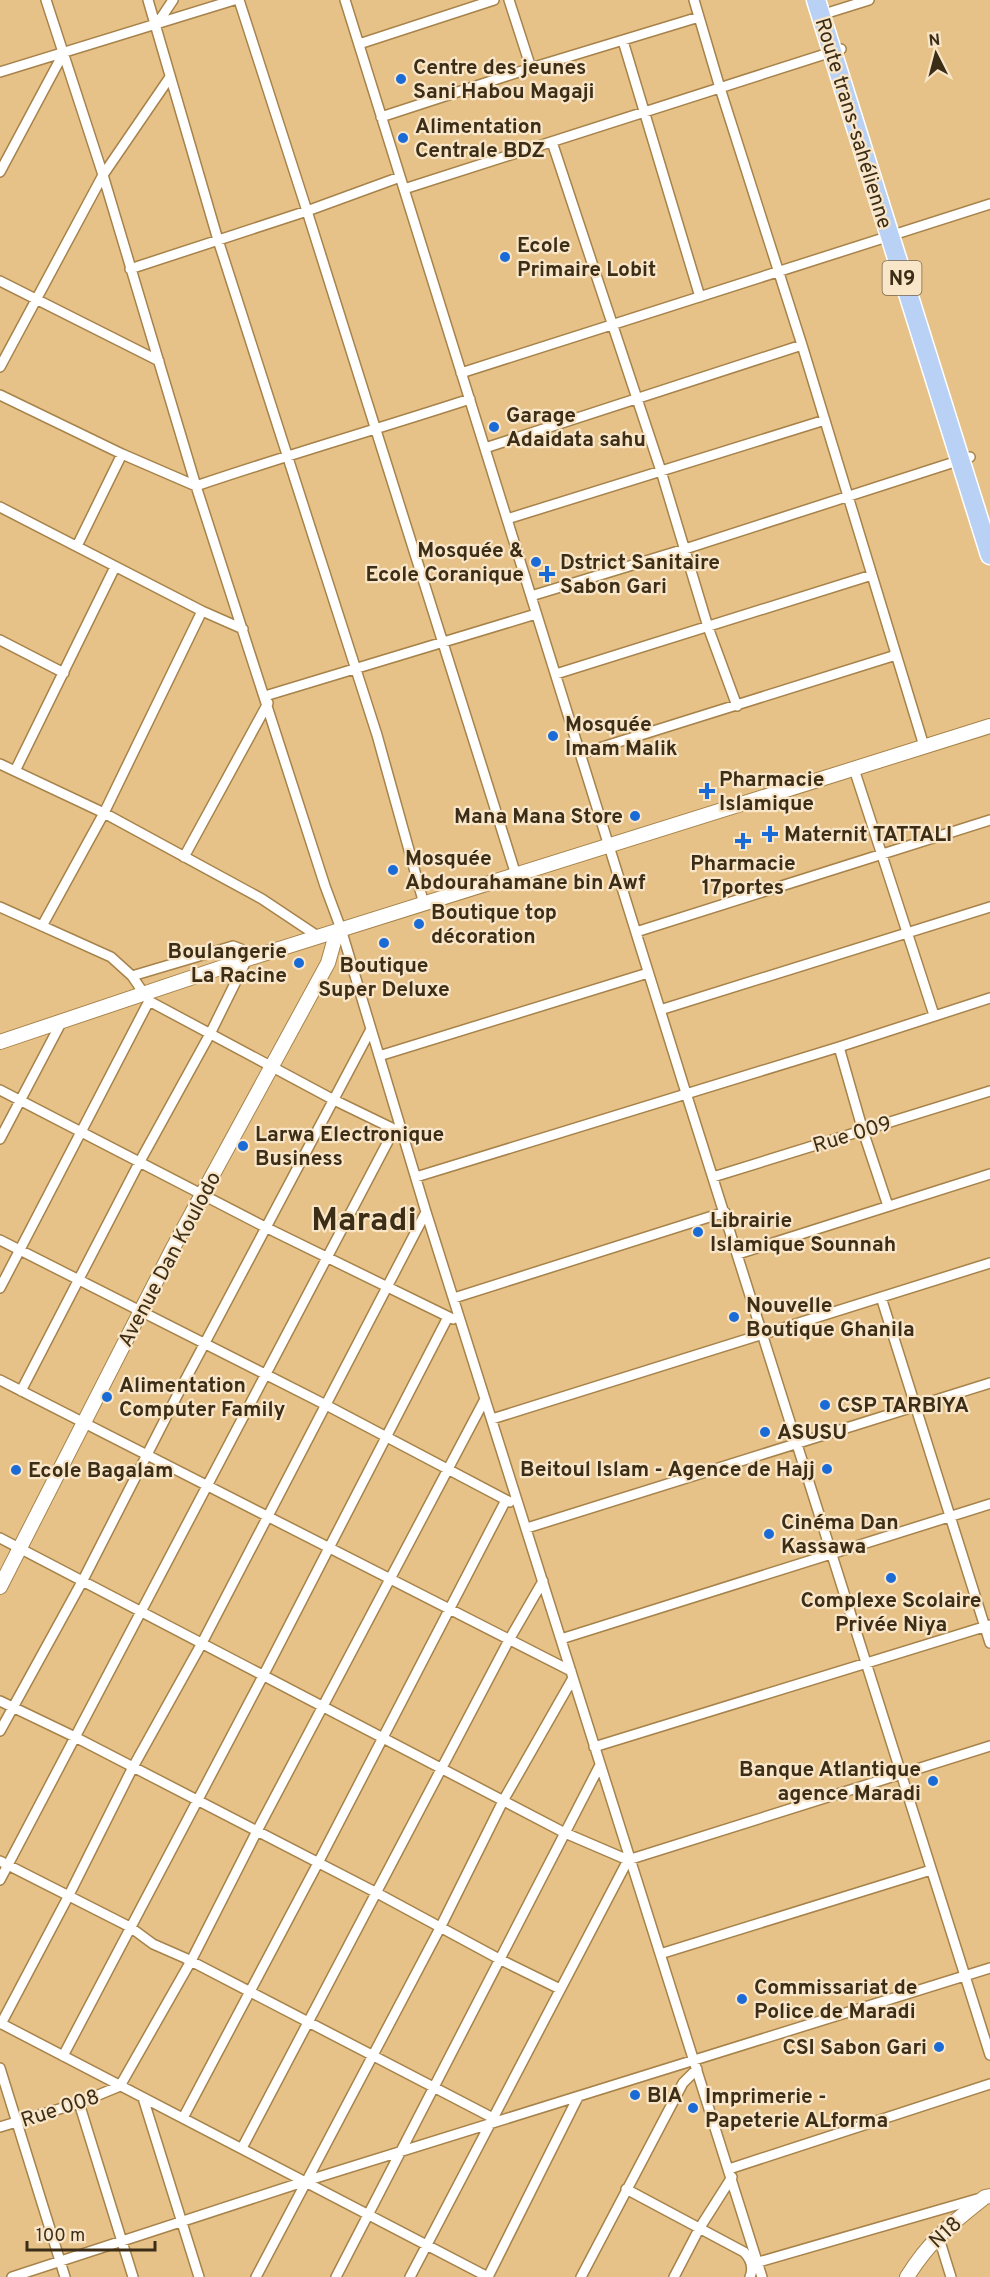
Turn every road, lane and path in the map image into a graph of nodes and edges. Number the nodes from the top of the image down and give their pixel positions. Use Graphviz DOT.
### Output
graph roads {
  1 [pos="46,0"];
  2 [pos="148,0"];
  3 [pos="173,0"];
  4 [pos="234,0"];
  5 [pos="239,0"];
  6 [pos="345,0"];
  7 [pos="494,0"];
  8 [pos="509,0"];
  9 [pos="694,0"];
  10 [pos="869,0"];
  11 [pos="823,7"];
  12 [pos="699,17"];
  13 [pos="156,24"];
  14 [pos="623,41"];
  15 [pos="359,44"];
  16 [pos="836,50"];
  17 [pos="63,54"];
  18 [pos="531,68"];
  19 [pos="0,72"];
  20 [pos="170,76"];
  21 [pos="720,88"];
  22 [pos="644,112"];
  23 [pos="381,117"];
  24 [pos="552,142"];
  25 [pos="0,172"];
  26 [pos="103,175"];
  27 [pos="400,177"];
  28 [pos="404,189"];
  29 [pos="990,204"];
  30 [pos="307,211"];
  31 [pos="894,235"];
  32 [pos="218,240"];
  33 [pos="130,269"];
  34 [pos="779,273"];
  35 [pos="0,281"];
  36 [pos="700,297"];
  37 [pos="36,299"];
  38 [pos="612,325"];
  39 [pos="802,345"];
  40 [pos="159,361"];
  41 [pos="0,367"];
  42 [pos="461,373"];
  43 [pos="0,395"];
  44 [pos="637,397"];
  45 [pos="470,399"];
  46 [pos="825,420"];
  47 [pos="376,429"];
  48 [pos="485,448"];
  49 [pos="122,454"];
  50 [pos="288,454"];
  51 [pos="965,459"];
  52 [pos="661,471"];
  53 [pos="196,486"];
  54 [pos="848,496"];
  55 [pos="0,507"];
  56 [pos="507,519"];
  57 [pos="990,521"];
  58 [pos="77,546"];
  59 [pos="685,549"];
  60 [pos="990,555"];
  61 [pos="115,567"];
  62 [pos="872,576"];
  63 [pos="531,596"];
  64 [pos="202,611"];
  65 [pos="537,614"];
  66 [pos="708,627"];
  67 [pos="243,629"];
  68 [pos="0,640"];
  69 [pos="442,642"];
  70 [pos="896,655"];
  71 [pos="356,668"];
  72 [pos="64,673"];
  73 [pos="556,674"];
  74 [pos="266,699"];
  75 [pos="737,705"];
  76 [pos="990,726"];
  77 [pos="924,746"];
  78 [pos="580,754"];
  79 [pos="0,764"];
  80 [pos="854,770"];
  81 [pos="15,771"];
  82 [pos="104,813"];
  83 [pos="990,820"];
  84 [pos="609,846"];
  85 [pos="882,853"];
  86 [pos="184,856"];
  87 [pos="516,875"];
  88 [pos="424,904"];
  89 [pos="0,907"];
  90 [pos="990,907"];
  91 [pos="42,926"];
  92 [pos="339,930"];
  93 [pos="636,932"];
  94 [pos="908,933"];
  95 [pos="319,937"];
  96 [pos="247,959"];
  97 [pos="648,972"];
  98 [pos="132,976"];
  99 [pos="147,997"];
  100 [pos="990,998"];
  101 [pos="660,1010"];
  102 [pos="934,1015"];
  103 [pos="61,1023"];
  104 [pos="370,1031"];
  105 [pos="210,1034"];
  106 [pos="0,1042"];
  107 [pos="839,1047"];
  108 [pos="379,1056"];
  109 [pos="271,1067"];
  110 [pos="0,1090"];
  111 [pos="990,1091"];
  112 [pos="686,1093"];
  113 [pos="334,1100"];
  114 [pos="21,1101"];
  115 [pos="863,1131"];
  116 [pos="81,1132"];
  117 [pos="398,1132"];
  118 [pos="0,1139"];
  119 [pos="139,1163"];
  120 [pos="990,1174"];
  121 [pos="416,1177"];
  122 [pos="713,1177"];
  123 [pos="202,1195"];
  124 [pos="888,1206"];
  125 [pos="426,1212"];
  126 [pos="724,1212"];
  127 [pos="266,1227"];
  128 [pos="0,1240"];
  129 [pos="20,1250"];
  130 [pos="738,1254"];
  131 [pos="327,1256"];
  132 [pos="990,1263"];
  133 [pos="78,1279"];
  134 [pos="389,1286"];
  135 [pos="0,1288"];
  136 [pos="881,1297"];
  137 [pos="454,1298"];
  138 [pos="141,1311"];
  139 [pos="448,1317"];
  140 [pos="462,1323"];
  141 [pos="762,1333"];
  142 [pos="204,1344"];
  143 [pos="266,1375"];
  144 [pos="0,1380"];
  145 [pos="990,1383"];
  146 [pos="21,1391"];
  147 [pos="485,1399"];
  148 [pos="326,1406"];
  149 [pos="916,1406"];
  150 [pos="492,1419"];
  151 [pos="83,1423"];
  152 [pos="386,1437"];
  153 [pos="797,1442"];
  154 [pos="146,1456"];
  155 [pos="448,1469"];
  156 [pos="207,1486"];
  157 [pos="506,1500"];
  158 [pos="990,1504"];
  159 [pos="520,1508"];
  160 [pos="267,1516"];
  161 [pos="951,1516"];
  162 [pos="527,1528"];
  163 [pos="0,1538"];
  164 [pos="20,1547"];
  165 [pos="328,1548"];
  166 [pos="832,1554"];
  167 [pos="83,1580"];
  168 [pos="389,1580"];
  169 [pos="543,1581"];
  170 [pos="0,1587"];
  171 [pos="449,1610"];
  172 [pos="142,1611"];
  173 [pos="987,1626"];
  174 [pos="561,1639"];
  175 [pos="509,1640"];
  176 [pos="202,1643"];
  177 [pos="990,1643"];
  178 [pos="866,1663"];
  179 [pos="572,1675"];
  180 [pos="263,1676"];
  181 [pos="0,1701"];
  182 [pos="322,1707"];
  183 [pos="12,1708"];
  184 [pos="0,1731"];
  185 [pos="75,1737"];
  186 [pos="382,1738"];
  187 [pos="990,1746"];
  188 [pos="594,1747"];
  189 [pos="600,1765"];
  190 [pos="133,1767"];
  191 [pos="442,1767"];
  192 [pos="901,1773"];
  193 [pos="197,1801"];
  194 [pos="503,1801"];
  195 [pos="257,1831"];
  196 [pos="565,1833"];
  197 [pos="630,1860"];
  198 [pos="318,1863"];
  199 [pos="4,1864"];
  200 [pos="931,1870"];
  201 [pos="0,1880"];
  202 [pos="377,1893"];
  203 [pos="69,1897"];
  204 [pos="130,1927"];
  205 [pos="440,1928"];
  206 [pos="660,1954"];
  207 [pos="501,1960"];
  208 [pos="191,1961"];
  209 [pos="990,1968"];
  210 [pos="966,1976"];
  211 [pos="560,1989"];
  212 [pos="250,1993"];
  213 [pos="309,2022"];
  214 [pos="1,2023"];
  215 [pos="990,2055"];
  216 [pos="63,2056"];
  217 [pos="373,2056"];
  218 [pos="695,2065"];
  219 [pos="0,2068"];
  220 [pos="990,2084"];
  221 [pos="120,2086"];
  222 [pos="434,2088"];
  223 [pos="578,2097"];
  224 [pos="143,2098"];
  225 [pos="79,2103"];
  226 [pos="183,2118"];
  227 [pos="16,2122"];
  228 [pos="491,2122"];
  229 [pos="0,2127"];
  230 [pos="242,2148"];
  231 [pos="400,2152"];
  232 [pos="730,2173"];
  233 [pos="306,2181"];
  234 [pos="626,2189"];
  235 [pos="987,2196"];
  236 [pos="368,2216"];
  237 [pos="182,2221"];
  238 [pos="699,2229"];
  239 [pos="938,2235"];
  240 [pos="123,2241"];
  241 [pos="427,2246"];
  242 [pos="61,2262"];
  243 [pos="755,2264"];
  244 [pos="12,2277"];
  245 [pos="65,2277"];
  246 [pos="134,2277"];
  247 [pos="199,2277"];
  248 [pos="256,2277"];
  249 [pos="336,2277"];
  250 [pos="410,2277"];
  251 [pos="488,2277"];
  252 [pos="581,2277"];
  253 [pos="674,2277"];
  254 [pos="750,2277"];
  255 [pos="762,2277"];
  256 [pos="907,2277"];
  257 [pos="951,2277"];
  1 -- 17 [label="street"];
  2 -- 13 [label="street"];
  3 -- 13 [label="street"];
  4 -- 13 [label="street"];
  5 -- 30 [label="street"];
  6 -- 15 [label="street"];
  7 -- 15 [label="street"];
  8 -- 18 [label="street"];
  9 -- 12 [label="street"];
  10 -- 11 [label="street"];
  11 -- 16 [label="highway, Route trans-sahélienne / N9"];
  12 -- 14 [label="street"];
  12 -- 21 [label="street"];
  13 -- 17 [label="street"];
  13 -- 20 [label="street"];
  14 -- 18 [label="street"];
  14 -- 22 [label="street"];
  15 -- 23 [label="street"];
  16 -- 21 [label="street"];
  16 -- 31 [label="highway, Route trans-sahélienne / N9"];
  17 -- 19 [label="street"];
  17 -- 25 [label="street"];
  17 -- 26 [label="street"];
  18 -- 23 [label="street"];
  20 -- 26 [label="street"];
  20 -- 32 [label="street"];
  21 -- 22 [label="street"];
  21 -- 34 [label="street"];
  22 -- 24 [label="street"];
  22 -- 36 [label="street"];
  23 -- 27 [label="street"];
  24 -- 28 [label="street"];
  24 -- 38 [label="street"];
  26 -- 33 [label="street"];
  26 -- 37 [label="street"];
  27 -- 28 [label="street"];
  27 -- 30 [label="street"];
  28 -- 42 [label="street"];
  29 -- 31 [label="street"];
  30 -- 32 [label="street"];
  30 -- 47 [label="street"];
  31 -- 34 [label="street"];
  31 -- 51 [label="highway, Route trans-sahélienne / N9"];
  32 -- 33 [label="street"];
  32 -- 50 [label="street"];
  33 -- 40 [label="street"];
  34 -- 36 [label="street"];
  34 -- 39 [label="street"];
  35 -- 37 [label="street"];
  36 -- 38 [label="street"];
  37 -- 40 [label="street"];
  37 -- 41 [label="street"];
  38 -- 42 [label="street"];
  38 -- 44 [label="street"];
  39 -- 44 [label="street"];
  39 -- 46 [label="street"];
  40 -- 53 [label="street"];
  42 -- 45 [label="street"];
  43 -- 49 [label="street"];
  44 -- 48 [label="street"];
  44 -- 52 [label="street"];
  45 -- 47 [label="street"];
  45 -- 48 [label="street"];
  46 -- 52 [label="street"];
  46 -- 54 [label="street"];
  47 -- 50 [label="street"];
  47 -- 69 [label="street"];
  48 -- 56 [label="street"];
  49 -- 53 [label="street"];
  49 -- 58 [label="street"];
  50 -- 53 [label="street"];
  50 -- 71 [label="street"];
  51 -- 54 [label="street"];
  51 -- 57 [label="highway, Route trans-sahélienne / N9"];
  51 -- 60 [label="highway, Route trans-sahélienne / N9"];
  52 -- 56 [label="street"];
  52 -- 59 [label="street"];
  53 -- 67 [label="street"];
  54 -- 59 [label="street"];
  54 -- 62 [label="street"];
  55 -- 58 [label="street"];
  56 -- 63 [label="street"];
  58 -- 61 [label="street"];
  59 -- 63 [label="street"];
  59 -- 66 [label="street"];
  61 -- 64 [label="street"];
  61 -- 72 [label="street"];
  62 -- 66 [label="street"];
  62 -- 70 [label="street"];
  63 -- 65 [label="street"];
  64 -- 67 [label="street"];
  64 -- 82 [label="street"];
  65 -- 69 [label="street"];
  65 -- 73 [label="street"];
  66 -- 73 [label="street"];
  66 -- 75 [label="street"];
  67 -- 74 [label="street"];
  68 -- 72 [label="street"];
  69 -- 71 [label="street"];
  69 -- 87 [label="street"];
  70 -- 75 [label="street"];
  70 -- 77 [label="street"];
  71 -- 74 [label="street"];
  71 -- 88 [label="street"];
  72 -- 81 [label="street"];
  73 -- 78 [label="street"];
  74 -- 86 [label="street"];
  74 -- 92 [label="street"];
  75 -- 78 [label="street"];
  76 -- 77 [label="street"];
  77 -- 80 [label="street"];
  78 -- 84 [label="street"];
  79 -- 81 [label="street"];
  80 -- 84 [label="street"];
  80 -- 85 [label="street"];
  81 -- 82 [label="street"];
  82 -- 86 [label="street"];
  82 -- 91 [label="street"];
  83 -- 85 [label="street"];
  84 -- 87 [label="street"];
  84 -- 93 [label="street"];
  85 -- 93 [label="street"];
  85 -- 94 [label="street"];
  86 -- 95 [label="street"];
  87 -- 88 [label="street"];
  88 -- 92 [label="street"];
  89 -- 91 [label="street"];
  90 -- 94 [label="street"];
  91 -- 98 [label="street"];
  92 -- 95 [label="street"];
  92 -- 104 [label="street"];
  92 -- 109 [label="street, Avenue Dan Koulodo"];
  93 -- 97 [label="street"];
  94 -- 101 [label="street"];
  94 -- 102 [label="street"];
  95 -- 96 [label="street"];
  96 -- 98 [label="street"];
  96 -- 99 [label="street"];
  96 -- 105 [label="street"];
  97 -- 101 [label="street"];
  97 -- 108 [label="street"];
  98 -- 99 [label="street"];
  99 -- 103 [label="street"];
  99 -- 105 [label="street"];
  99 -- 116 [label="street"];
  100 -- 102 [label="street"];
  101 -- 112 [label="street"];
  102 -- 107 [label="street"];
  103 -- 106 [label="street"];
  103 -- 114 [label="street"];
  104 -- 108 [label="street"];
  104 -- 113 [label="street"];
  105 -- 109 [label="street"];
  105 -- 119 [label="street"];
  107 -- 112 [label="street"];
  107 -- 115 [label="street"];
  108 -- 117 [label="street"];
  109 -- 113 [label="street"];
  109 -- 123 [label="street, Avenue Dan Koulodo"];
  110 -- 114 [label="street"];
  111 -- 115 [label="street, Rue 009"];
  112 -- 121 [label="street"];
  112 -- 122 [label="street"];
  113 -- 117 [label="street"];
  113 -- 127 [label="street"];
  114 -- 116 [label="street"];
  114 -- 118 [label="street"];
  115 -- 122 [label="street, Rue 009"];
  115 -- 124 [label="street"];
  116 -- 119 [label="street"];
  116 -- 129 [label="street"];
  117 -- 121 [label="street"];
  117 -- 131 [label="street"];
  119 -- 123 [label="street"];
  119 -- 133 [label="street"];
  120 -- 124 [label="street"];
  121 -- 125 [label="street"];
  122 -- 126 [label="street"];
  123 -- 127 [label="street"];
  123 -- 138 [label="street, Avenue Dan Koulodo"];
  124 -- 130 [label="street"];
  125 -- 134 [label="street"];
  125 -- 137 [label="street"];
  126 -- 130 [label="street"];
  126 -- 137 [label="street"];
  127 -- 131 [label="street"];
  127 -- 142 [label="street"];
  128 -- 129 [label="street"];
  129 -- 133 [label="street"];
  129 -- 135 [label="street"];
  130 -- 141 [label="street"];
  131 -- 134 [label="street"];
  131 -- 143 [label="street"];
  132 -- 136 [label="street"];
  133 -- 138 [label="street"];
  133 -- 146 [label="street"];
  134 -- 139 [label="street"];
  134 -- 148 [label="street"];
  136 -- 141 [label="street"];
  136 -- 149 [label="street"];
  137 -- 140 [label="street"];
  138 -- 142 [label="street"];
  138 -- 151 [label="street, Avenue Dan Koulodo"];
  139 -- 140 [label="street"];
  139 -- 152 [label="street"];
  140 -- 147 [label="street"];
  141 -- 150 [label="street"];
  141 -- 153 [label="street"];
  142 -- 143 [label="street"];
  142 -- 154 [label="street"];
  143 -- 148 [label="street"];
  143 -- 156 [label="street"];
  144 -- 146 [label="street"];
  145 -- 149 [label="street"];
  146 -- 151 [label="street"];
  147 -- 150 [label="street"];
  147 -- 155 [label="street"];
  148 -- 152 [label="street"];
  148 -- 160 [label="street"];
  149 -- 153 [label="street"];
  149 -- 161 [label="street"];
  150 -- 159 [label="street"];
  151 -- 154 [label="street"];
  151 -- 164 [label="street, Avenue Dan Koulodo"];
  152 -- 155 [label="street"];
  152 -- 165 [label="street"];
  153 -- 162 [label="street"];
  153 -- 166 [label="street"];
  154 -- 156 [label="street"];
  154 -- 167 [label="street"];
  155 -- 157 [label="street"];
  155 -- 168 [label="street"];
  156 -- 160 [label="street"];
  156 -- 172 [label="street"];
  157 -- 159 [label="street"];
  157 -- 171 [label="street"];
  158 -- 161 [label="street"];
  159 -- 162 [label="street"];
  160 -- 165 [label="street"];
  160 -- 176 [label="street"];
  161 -- 166 [label="street"];
  161 -- 173 [label="street"];
  162 -- 169 [label="street"];
  163 -- 164 [label="street"];
  164 -- 167 [label="street"];
  164 -- 170 [label="street, Avenue Dan Koulodo"];
  165 -- 168 [label="street"];
  165 -- 180 [label="street"];
  166 -- 174 [label="street"];
  166 -- 178 [label="street"];
  167 -- 172 [label="street"];
  167 -- 183 [label="street"];
  168 -- 171 [label="street"];
  168 -- 182 [label="street"];
  169 -- 174 [label="street"];
  169 -- 175 [label="street"];
  171 -- 175 [label="street"];
  171 -- 186 [label="street"];
  172 -- 176 [label="street"];
  172 -- 185 [label="street"];
  173 -- 177 [label="street"];
  173 -- 178 [label="street"];
  174 -- 179 [label="street"];
  175 -- 179 [label="street"];
  175 -- 191 [label="street"];
  176 -- 180 [label="street"];
  176 -- 190 [label="street"];
  178 -- 188 [label="street"];
  178 -- 192 [label="street"];
  179 -- 188 [label="street"];
  179 -- 194 [label="street"];
  180 -- 182 [label="street"];
  180 -- 193 [label="street"];
  181 -- 183 [label="street"];
  182 -- 186 [label="street"];
  182 -- 195 [label="street"];
  183 -- 184 [label="street"];
  183 -- 185 [label="street"];
  185 -- 190 [label="street"];
  185 -- 199 [label="street"];
  186 -- 191 [label="street"];
  186 -- 198 [label="street"];
  187 -- 192 [label="street"];
  188 -- 189 [label="street"];
  189 -- 196 [label="street"];
  189 -- 197 [label="street"];
  190 -- 193 [label="street"];
  190 -- 203 [label="street"];
  191 -- 194 [label="street"];
  191 -- 202 [label="street"];
  192 -- 197 [label="street"];
  192 -- 200 [label="street"];
  193 -- 195 [label="street"];
  193 -- 204 [label="street"];
  194 -- 196 [label="street"];
  194 -- 205 [label="street"];
  195 -- 198 [label="street"];
  195 -- 208 [label="street"];
  196 -- 197 [label="street"];
  196 -- 207 [label="street"];
  197 -- 206 [label="street"];
  197 -- 211 [label="street"];
  198 -- 202 [label="street"];
  198 -- 212 [label="street"];
  199 -- 201 [label="street"];
  199 -- 203 [label="street"];
  200 -- 206 [label="street"];
  200 -- 210 [label="street"];
  202 -- 205 [label="street"];
  202 -- 213 [label="street"];
  203 -- 204 [label="street"];
  203 -- 214 [label="street"];
  204 -- 208 [label="street"];
  204 -- 216 [label="street"];
  205 -- 207 [label="street"];
  205 -- 217 [label="street"];
  206 -- 218 [label="street"];
  207 -- 211 [label="street"];
  207 -- 222 [label="street"];
  208 -- 212 [label="street"];
  208 -- 221 [label="street"];
  209 -- 210 [label="street"];
  210 -- 215 [label="street"];
  210 -- 218 [label="street"];
  211 -- 228 [label="street"];
  212 -- 213 [label="street"];
  212 -- 226 [label="street"];
  213 -- 217 [label="street"];
  213 -- 230 [label="street"];
  214 -- 216 [label="street"];
  216 -- 221 [label="street"];
  217 -- 222 [label="street"];
  217 -- 233 [label="street"];
  218 -- 223 [label="street"];
  218 -- 232 [label="street"];
  218 -- 234 [label="street"];
  219 -- 227 [label="street"];
  220 -- 232 [label="street"];
  221 -- 224 [label="street"];
  221 -- 225 [label="street, Rue 008"];
  222 -- 228 [label="street"];
  222 -- 231 [label="street"];
  223 -- 228 [label="street"];
  223 -- 251 [label="street"];
  224 -- 226 [label="street"];
  224 -- 237 [label="street"];
  225 -- 227 [label="street, Rue 008"];
  225 -- 240 [label="street"];
  226 -- 230 [label="street"];
  227 -- 229 [label="street, Rue 008"];
  227 -- 242 [label="street"];
  228 -- 231 [label="street"];
  228 -- 241 [label="street"];
  230 -- 233 [label="street"];
  231 -- 233 [label="street"];
  231 -- 236 [label="street"];
  232 -- 238 [label="street"];
  232 -- 243 [label="street"];
  233 -- 236 [label="street"];
  233 -- 237 [label="street"];
  233 -- 248 [label="street"];
  234 -- 238 [label="street"];
  234 -- 252 [label="street"];
  235 -- 239 [label="street, N18"];
  235 -- 243 [label="street"];
  236 -- 241 [label="street"];
  236 -- 249 [label="street"];
  237 -- 240 [label="street"];
  237 -- 247 [label="street"];
  238 -- 243 [label="street"];
  238 -- 253 [label="street"];
  239 -- 256 [label="street, N18"];
  239 -- 257 [label="street"];
  240 -- 242 [label="street"];
  240 -- 246 [label="street"];
  241 -- 250 [label="street"];
  241 -- 251 [label="street"];
  242 -- 244 [label="street"];
  242 -- 245 [label="street"];
  243 -- 254 [label="street"];
  243 -- 255 [label="street"];
}
